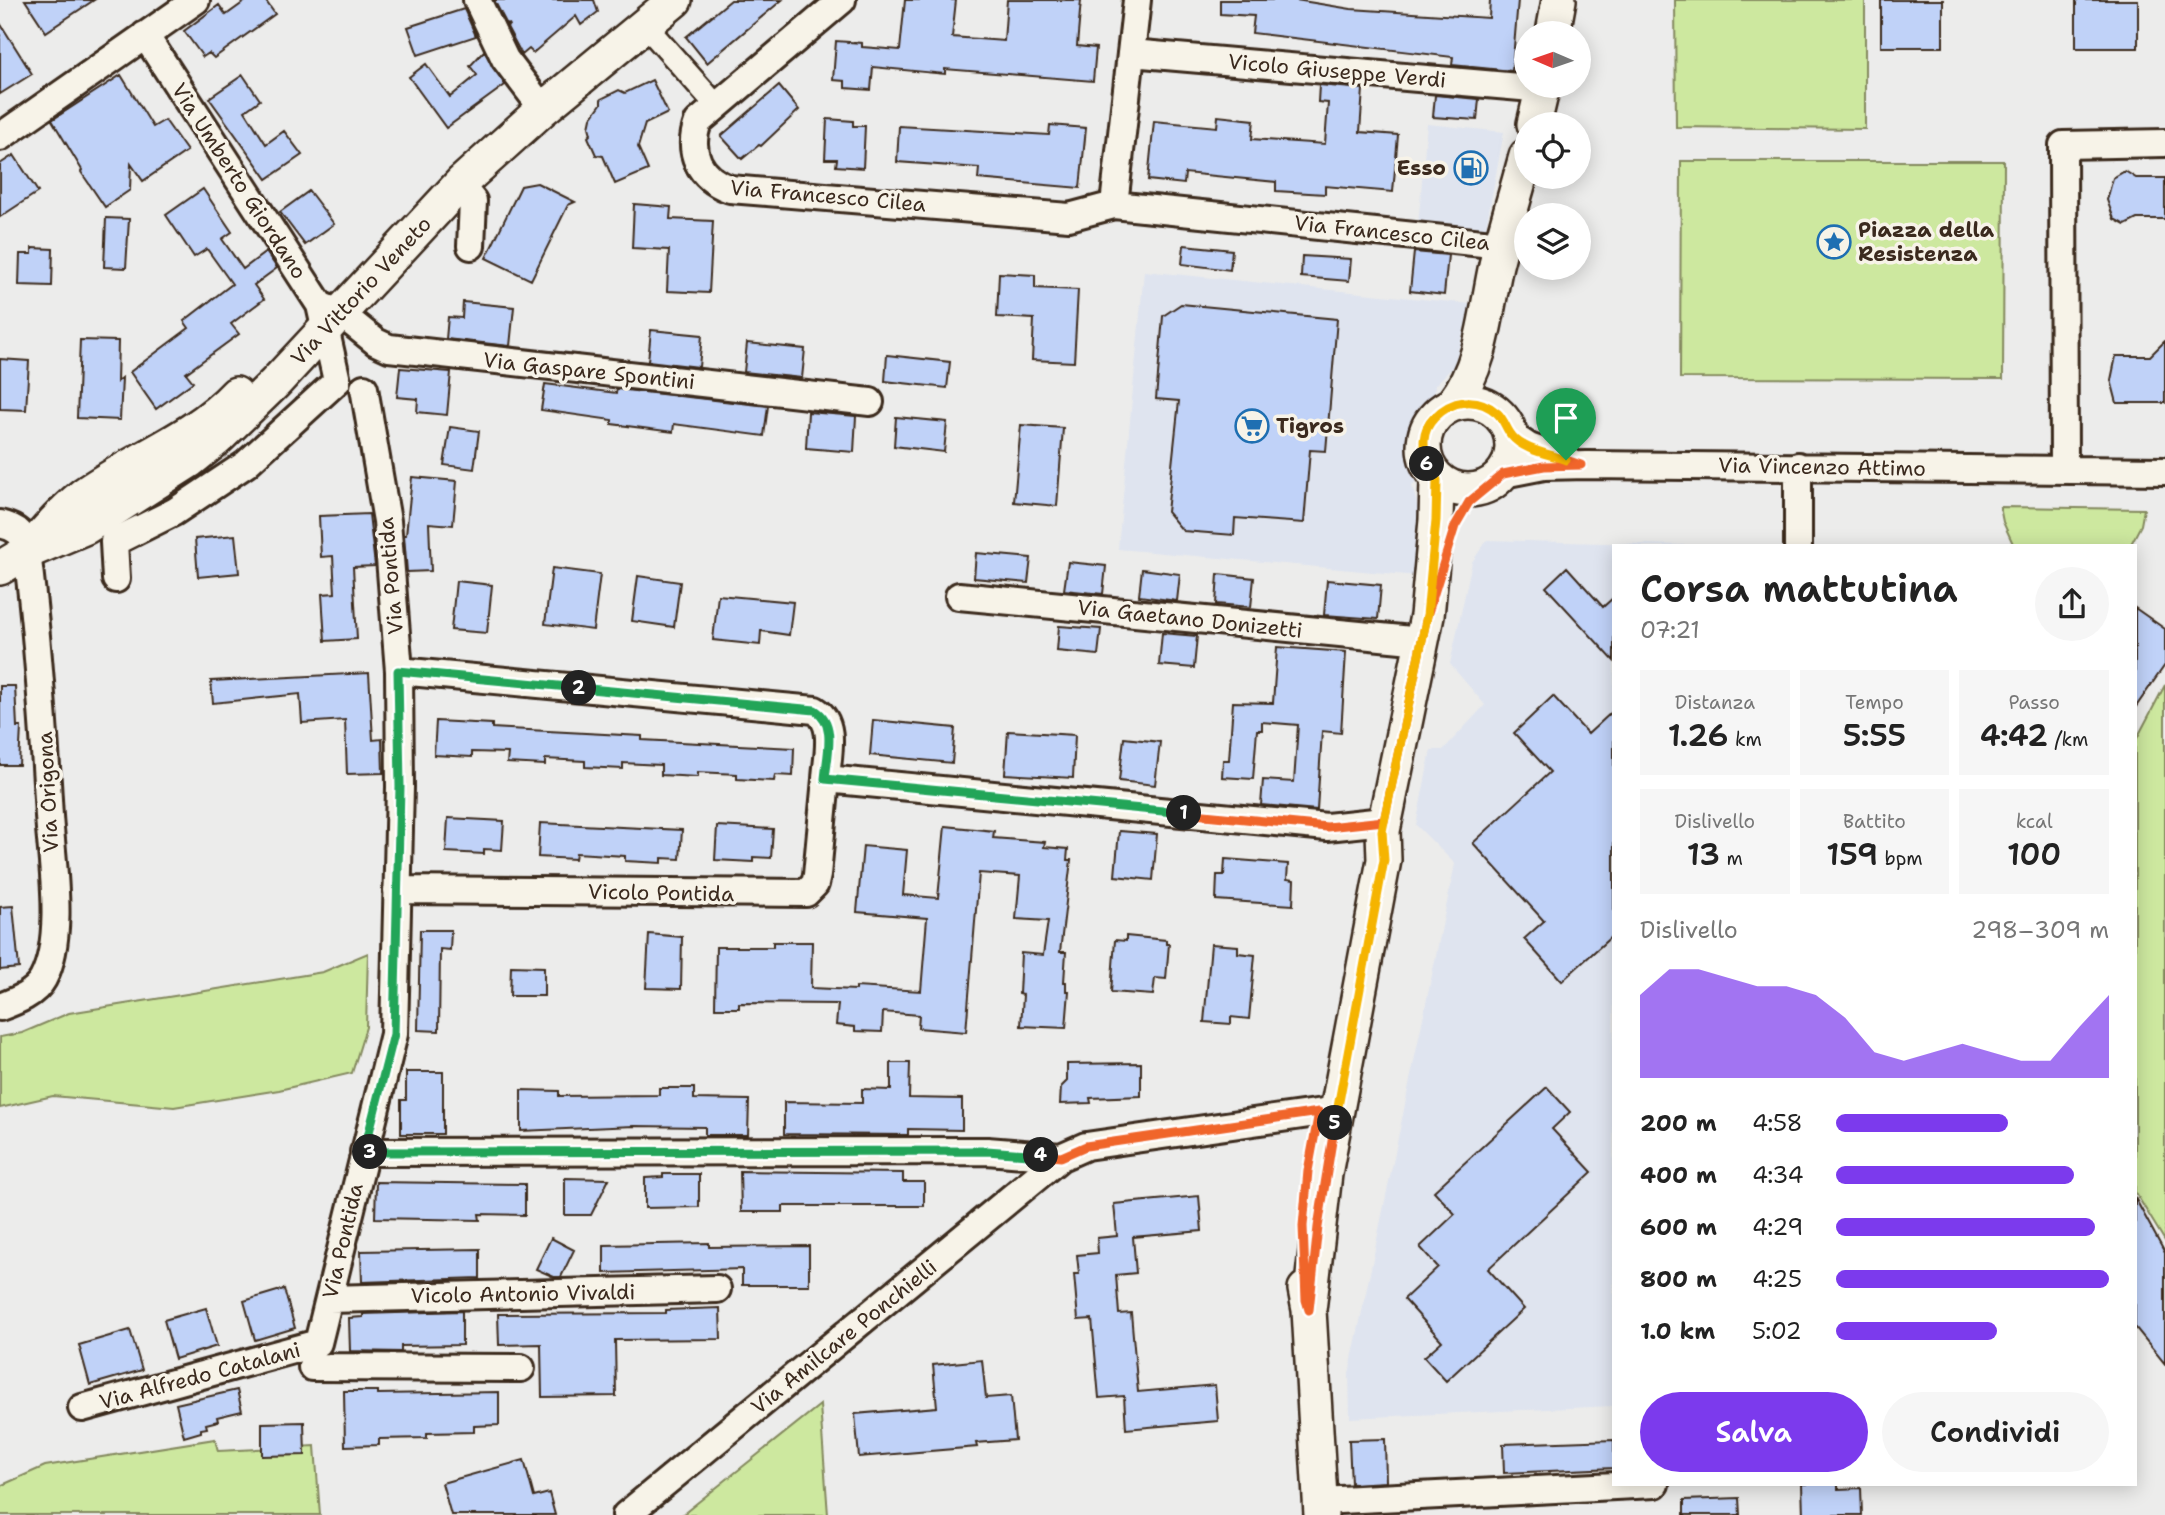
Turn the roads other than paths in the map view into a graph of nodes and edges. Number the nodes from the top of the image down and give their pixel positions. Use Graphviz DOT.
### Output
graph roads {
  1 [pos="196,0"];
  2 [pos="477,0"];
  3 [pos="675,0"];
  4 [pos="842,0"];
  5 [pos="1137,0"];
  6 [pos="1559,0"];
  7 [pos="644,12"];
  8 [pos="1555,21"];
  9 [pos="145,36"];
  10 [pos="1131,52"];
  11 [pos="1514,86"];
  12 [pos="538,102"];
  13 [pos="716,105"];
  14 [pos="0,137"];
  15 [pos="2165,143"];
  16 [pos="460,185"];
  17 [pos="1517,189"];
  18 [pos="1115,205"];
  19 [pos="471,246"];
  20 [pos="1500,253"];
  21 [pos="328,316"];
  22 [pos="364,388"];
  23 [pos="870,402"];
  24 [pos="1454,402"];
  25 [pos="1490,408"];
  26 [pos="1511,435"];
  27 [pos="1581,465"];
  28 [pos="1798,466"];
  29 [pos="2064,469"];
  30 [pos="2165,471"];
  31 [pos="1437,480"];
  32 [pos="1496,480"];
  33 [pos="0,524"];
  34 [pos="1798,544"];
  35 [pos="14,560"];
  36 [pos="116,579"];
  37 [pos="959,596"];
  38 [pos="1424,629"];
  39 [pos="398,671"];
  40 [pos="825,779"];
  41 [pos="1383,831"];
  42 [pos="397,890"];
  43 [pos="0,1007"];
  44 [pos="1328,1111"];
  45 [pos="364,1152"];
  46 [pos="1061,1157"];
  47 [pos="717,1289"];
  48 [pos="329,1299"];
  49 [pos="315,1355"];
  50 [pos="521,1368"];
  51 [pos="82,1408"];
  52 [pos="1627,1486"];
  53 [pos="1321,1508"];
  54 [pos="626,1515"];
  1 -- 9 [label="street"];
  2 -- 12 [label="street"];
  3 -- 7 [label="street, Via Vittorio Veneto"];
  4 -- 13 [label="street, Via Francesco Cilea"];
  5 -- 10 [label="street"];
  6 -- 8 [label="street"];
  7 -- 12 [label="street, Via Vittorio Veneto"];
  7 -- 13 [label="street"];
  9 -- 14 [label="street"];
  9 -- 21 [label="street, Via Umberto Giordano"];
  10 -- 11 [label="street, Vicolo Giuseppe Verdi"];
  10 -- 18 [label="street"];
  12 -- 16 [label="street, Via Vittorio Veneto"];
  12 -- 21 [label="street, Via Vittorio Veneto"];
  13 -- 18 [label="street, Via Francesco Cilea"];
  15 -- 29 [label="street"];
  16 -- 19 [label="street"];
  16 -- 21 [label="street, Via Vittorio Veneto"];
  17 -- 20 [label="street"];
  18 -- 20 [label="street, Via Francesco Cilea"];
  20 -- 24 [label="street"];
  20 -- 25 [label="street"];
  21 -- 23 [label="street, Via Gaspare Spontini"];
  21 -- 35 [label="street, Via Vittorio Veneto"];
  21 -- 36 [label="street"];
  22 -- 39 [label="street, Via Pontida"];
  24 -- 25 [label="street"];
  24 -- 31 [label="street"];
  25 -- 26 [label="street"];
  26 -- 27 [label="street, Via Vincenzo Attimo"];
  26 -- 32 [label="street"];
  27 -- 28 [label="street, Via Vincenzo Attimo"];
  27 -- 32 [label="street, Via Vincenzo Attimo"];
  28 -- 29 [label="street, Via Vincenzo Attimo"];
  28 -- 34 [label="street"];
  29 -- 30 [label="street, Via Vincenzo Attimo"];
  31 -- 32 [label="street"];
  31 -- 38 [label="street"];
  32 -- 38 [label="street"];
  33 -- 35 [label="street"];
  35 -- 43 [label="street, Via Origona"];
  37 -- 38 [label="street, Via Gaetano Donizetti"];
  38 -- 41 [label="street"];
  39 -- 40 [label="street"];
  39 -- 42 [label="street, Via Pontida"];
  40 -- 41 [label="street"];
  40 -- 42 [label="street, Vicolo Pontida"];
  41 -- 44 [label="street"];
  42 -- 45 [label="street, Via Pontida"];
  44 -- 46 [label="street"];
  44 -- 53 [label="street"];
  45 -- 46 [label="street"];
  45 -- 48 [label="street, Via Pontida"];
  46 -- 54 [label="street, Via Amilcare Ponchielli"];
  47 -- 48 [label="street, Vicolo Antonio Vivaldi"];
  48 -- 49 [label="street, Via Pontida"];
  49 -- 50 [label="street, Via Alfredo Catalani"];
  49 -- 51 [label="street, Via Alfredo Catalani"];
  52 -- 53 [label="street"];
}
